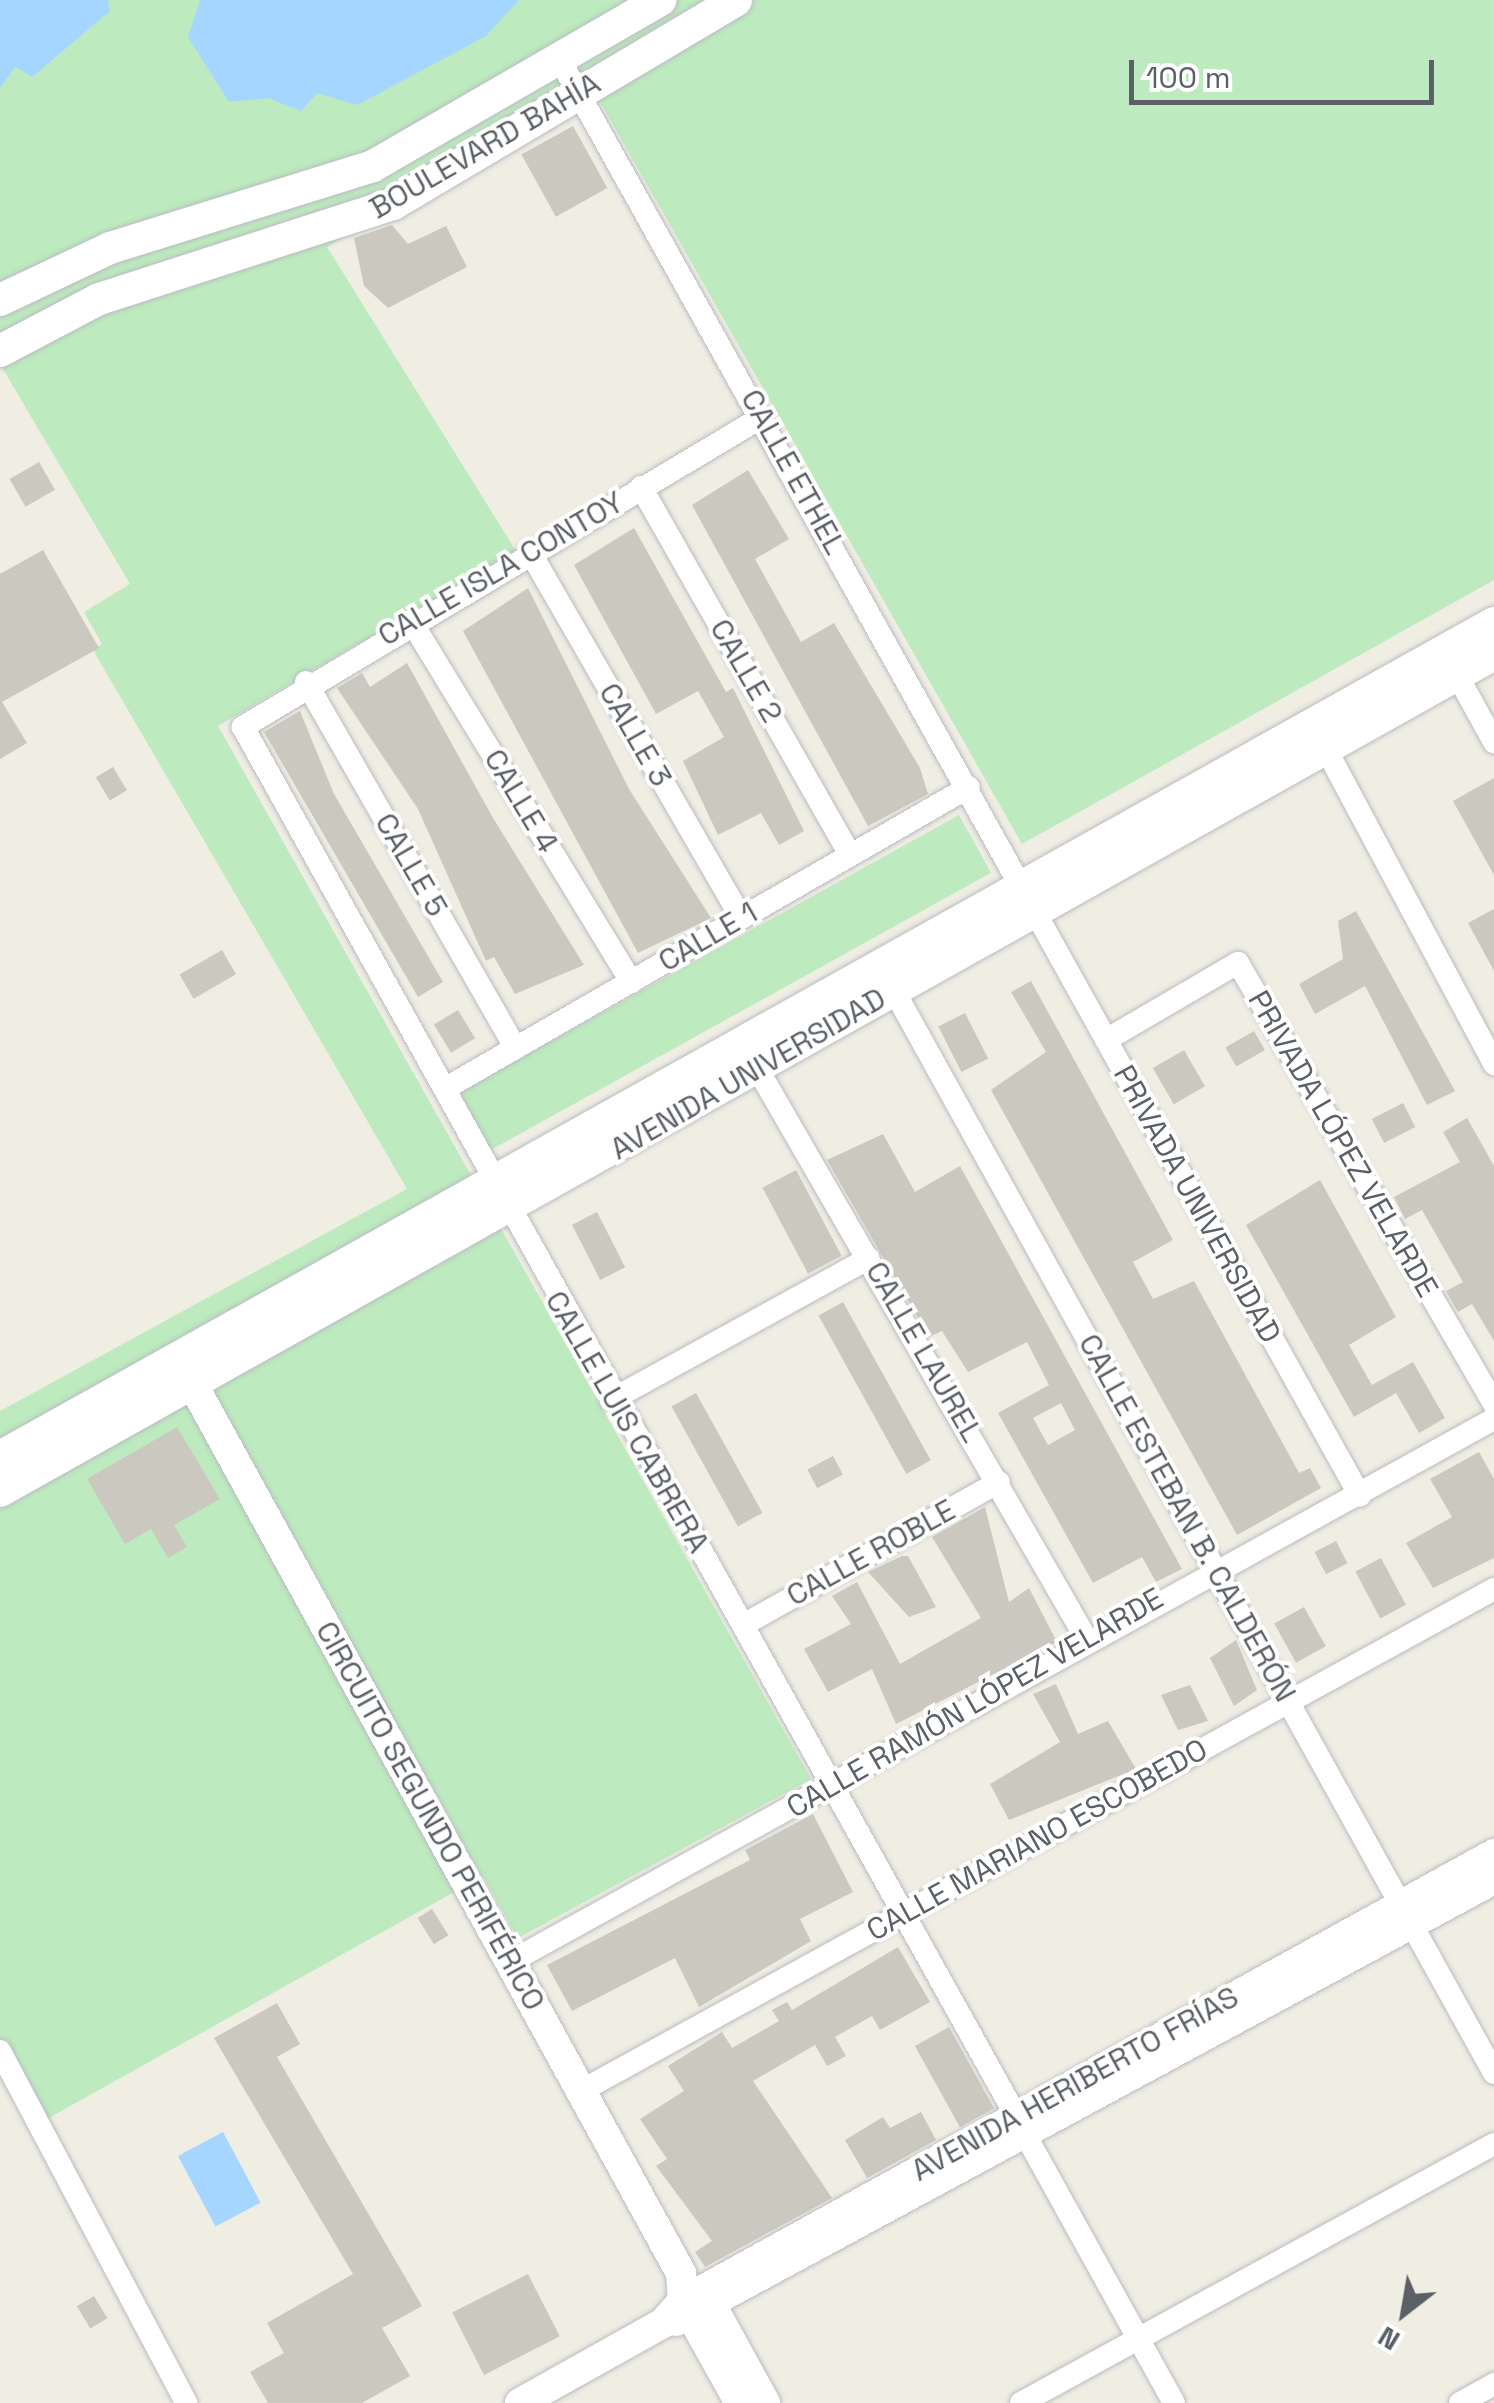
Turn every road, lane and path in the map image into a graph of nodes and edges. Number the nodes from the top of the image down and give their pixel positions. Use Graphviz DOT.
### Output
graph roads {
  1 [pos="660,0"];
  2 [pos="736,0"];
  3 [pos="560,60"];
  4 [pos="579,93"];
  5 [pos="0,300"];
  6 [pos="0,351"];
  7 [pos="762,416"];
  8 [pos="641,487"];
  9 [pos="530,552"];
  10 [pos="411,620"];
  11 [pos="1494,623"];
  12 [pos="1494,654"];
  13 [pos="1457,675"];
  14 [pos="306,682"];
  15 [pos="243,726"];
  16 [pos="1319,735"];
  17 [pos="1494,742"];
  18 [pos="970,786"];
  19 [pos="850,855"];
  20 [pos="1028,899"];
  21 [pos="741,918"];
  22 [pos="887,978"];
  23 [pos="631,982"];
  24 [pos="1106,1040"];
  25 [pos="516,1048"];
  26 [pos="1494,1064"];
  27 [pos="757,1068"];
  28 [pos="446,1088"];
  29 [pos="494,1175"];
  30 [pos="509,1210"];
  31 [pos="870,1258"];
  32 [pos="186,1372"];
  33 [pos="611,1400"];
  34 [pos="1494,1404"];
  35 [pos="1494,1420"];
  36 [pos="0,1457"];
  37 [pos="999,1482"];
  38 [pos="0,1490"];
  39 [pos="1360,1496"];
  40 [pos="1217,1566"];
  41 [pos="1494,1589"];
  42 [pos="743,1624"];
  43 [pos="1086,1638"];
  44 [pos="1287,1700"];
  45 [pos="837,1782"];
  46 [pos="1494,1854"];
  47 [pos="1494,1879"];
  48 [pos="909,1912"];
  49 [pos="1405,1915"];
  50 [pos="510,1962"];
  51 [pos="0,2051"];
  52 [pos="1494,2073"];
  53 [pos="581,2091"];
  54 [pos="1021,2126"];
  55 [pos="1494,2144"];
  56 [pos="689,2302"];
  57 [pos="1139,2336"];
  58 [pos="1494,2384"];
  59 [pos="186,2403"];
  60 [pos="520,2403"];
  61 [pos="740,2403"];
  62 [pos="766,2403"];
  63 [pos="1021,2403"];
  64 [pos="1174,2403"];
  65 [pos="1460,2403"];
  1 -- 3 [label="main road, BOULEVARD BAHÍA"];
  2 -- 4 [label="main road, BOULEVARD BAHÍA"];
  3 -- 4 [label="street, CALLE ETHEL"];
  3 -- 5 [label="main road, BOULEVARD BAHÍA"];
  4 -- 6 [label="main road, BOULEVARD BAHÍA"];
  4 -- 7 [label="street, CALLE ETHEL"];
  7 -- 8 [label="street, CALLE ISLA CONTOY"];
  7 -- 18 [label="street, CALLE ETHEL"];
  8 -- 9 [label="street, CALLE ISLA CONTOY"];
  8 -- 19 [label="street, CALLE 2"];
  9 -- 10 [label="street, CALLE ISLA CONTOY"];
  9 -- 21 [label="street, CALLE 3"];
  10 -- 14 [label="street, CALLE ISLA CONTOY"];
  10 -- 23 [label="street, CALLE 4"];
  11 -- 16 [label="main road, AVENIDA UNIVERSIDAD"];
  12 -- 13 [label="main road, AVENIDA UNIVERSIDAD"];
  13 -- 16 [label="main road, AVENIDA UNIVERSIDAD"];
  13 -- 17 [label="street"];
  14 -- 15 [label="street, CALLE ISLA CONTOY"];
  14 -- 25 [label="street, CALLE 5"];
  15 -- 28 [label="street, CALLE LUIS CABRERA"];
  16 -- 20 [label="main road, AVENIDA UNIVERSIDAD"];
  16 -- 26 [label="street"];
  18 -- 19 [label="street, CALLE 1"];
  18 -- 20 [label="street, CALLE ETHEL"];
  19 -- 21 [label="street, CALLE 1"];
  20 -- 22 [label="main road, AVENIDA UNIVERSIDAD"];
  20 -- 24 [label="street, PRIVADA UNIVERSIDAD"];
  21 -- 23 [label="street, CALLE 1"];
  22 -- 27 [label="main road, AVENIDA UNIVERSIDAD"];
  22 -- 29 [label="main road, AVENIDA UNIVERSIDAD"];
  22 -- 40 [label="street, CALLE ESTEBAN B. CALDERÓN"];
  23 -- 25 [label="street, CALLE 1"];
  24 -- 34 [label="street, PRIVADA LÓPEZ VELARDE"];
  24 -- 39 [label="street, PRIVADA UNIVERSIDAD"];
  25 -- 28 [label="street, CALLE 1"];
  27 -- 30 [label="main road, AVENIDA UNIVERSIDAD"];
  27 -- 31 [label="street, CALLE LAUREL"];
  28 -- 29 [label="street, CALLE LUIS CABRERA"];
  29 -- 30 [label="street, CALLE LUIS CABRERA"];
  29 -- 32 [label="main road, AVENIDA UNIVERSIDAD"];
  30 -- 32 [label="main road, AVENIDA UNIVERSIDAD"];
  30 -- 33 [label="street, CALLE LUIS CABRERA"];
  31 -- 33 [label="street"];
  31 -- 37 [label="street, CALLE LAUREL"];
  32 -- 36 [label="main road, AVENIDA UNIVERSIDAD"];
  32 -- 38 [label="main road, AVENIDA UNIVERSIDAD"];
  32 -- 50 [label="street, CIRCUITO SEGUNDO PERIFÉRICO"];
  33 -- 42 [label="street, CALLE LUIS CABRERA"];
  35 -- 39 [label="street, CALLE RAMÓN LÓPEZ VELARDE"];
  37 -- 42 [label="street, CALLE ROBLE"];
  37 -- 43 [label="street, CALLE LAUREL"];
  39 -- 40 [label="street, CALLE RAMÓN LÓPEZ VELARDE"];
  40 -- 43 [label="street, CALLE RAMÓN LÓPEZ VELARDE"];
  40 -- 44 [label="street, CALLE ESTEBAN B. CALDERÓN"];
  41 -- 44 [label="street, CALLE MARIANO ESCOBEDO"];
  42 -- 45 [label="street, CALLE LUIS CABRERA"];
  43 -- 45 [label="street, CALLE RAMÓN LÓPEZ VELARDE"];
  44 -- 48 [label="street, CALLE MARIANO ESCOBEDO"];
  44 -- 49 [label="street, CALLE ESTEBAN B. CALDERÓN"];
  45 -- 48 [label="street, CALLE LUIS CABRERA"];
  45 -- 50 [label="street, CALLE RAMÓN LÓPEZ VELARDE"];
  46 -- 49 [label="street, AVENIDA HERIBERTO FRÍAS"];
  47 -- 49 [label="street, AVENIDA HERIBERTO FRÍAS"];
  48 -- 53 [label="street, CALLE MARIANO ESCOBEDO"];
  48 -- 54 [label="street, CALLE LUIS CABRERA"];
  49 -- 52 [label="street, CALLE ESTEBAN B. CALDERÓN"];
  49 -- 54 [label="street, AVENIDA HERIBERTO FRÍAS"];
  50 -- 53 [label="street, CIRCUITO SEGUNDO PERIFÉRICO"];
  51 -- 59 [label="street"];
  53 -- 56 [label="street, CIRCUITO SEGUNDO PERIFÉRICO"];
  54 -- 56 [label="street, AVENIDA HERIBERTO FRÍAS"];
  54 -- 57 [label="street, CALLE LUIS CABRERA"];
  55 -- 57 [label="street"];
  56 -- 60 [label="street, AVENIDA HERIBERTO FRÍAS"];
  56 -- 61 [label="street"];
  56 -- 62 [label="street"];
  57 -- 63 [label="street"];
  57 -- 64 [label="street, CALLE LUIS CABRERA"];
  58 -- 65 [label="street"];
}
